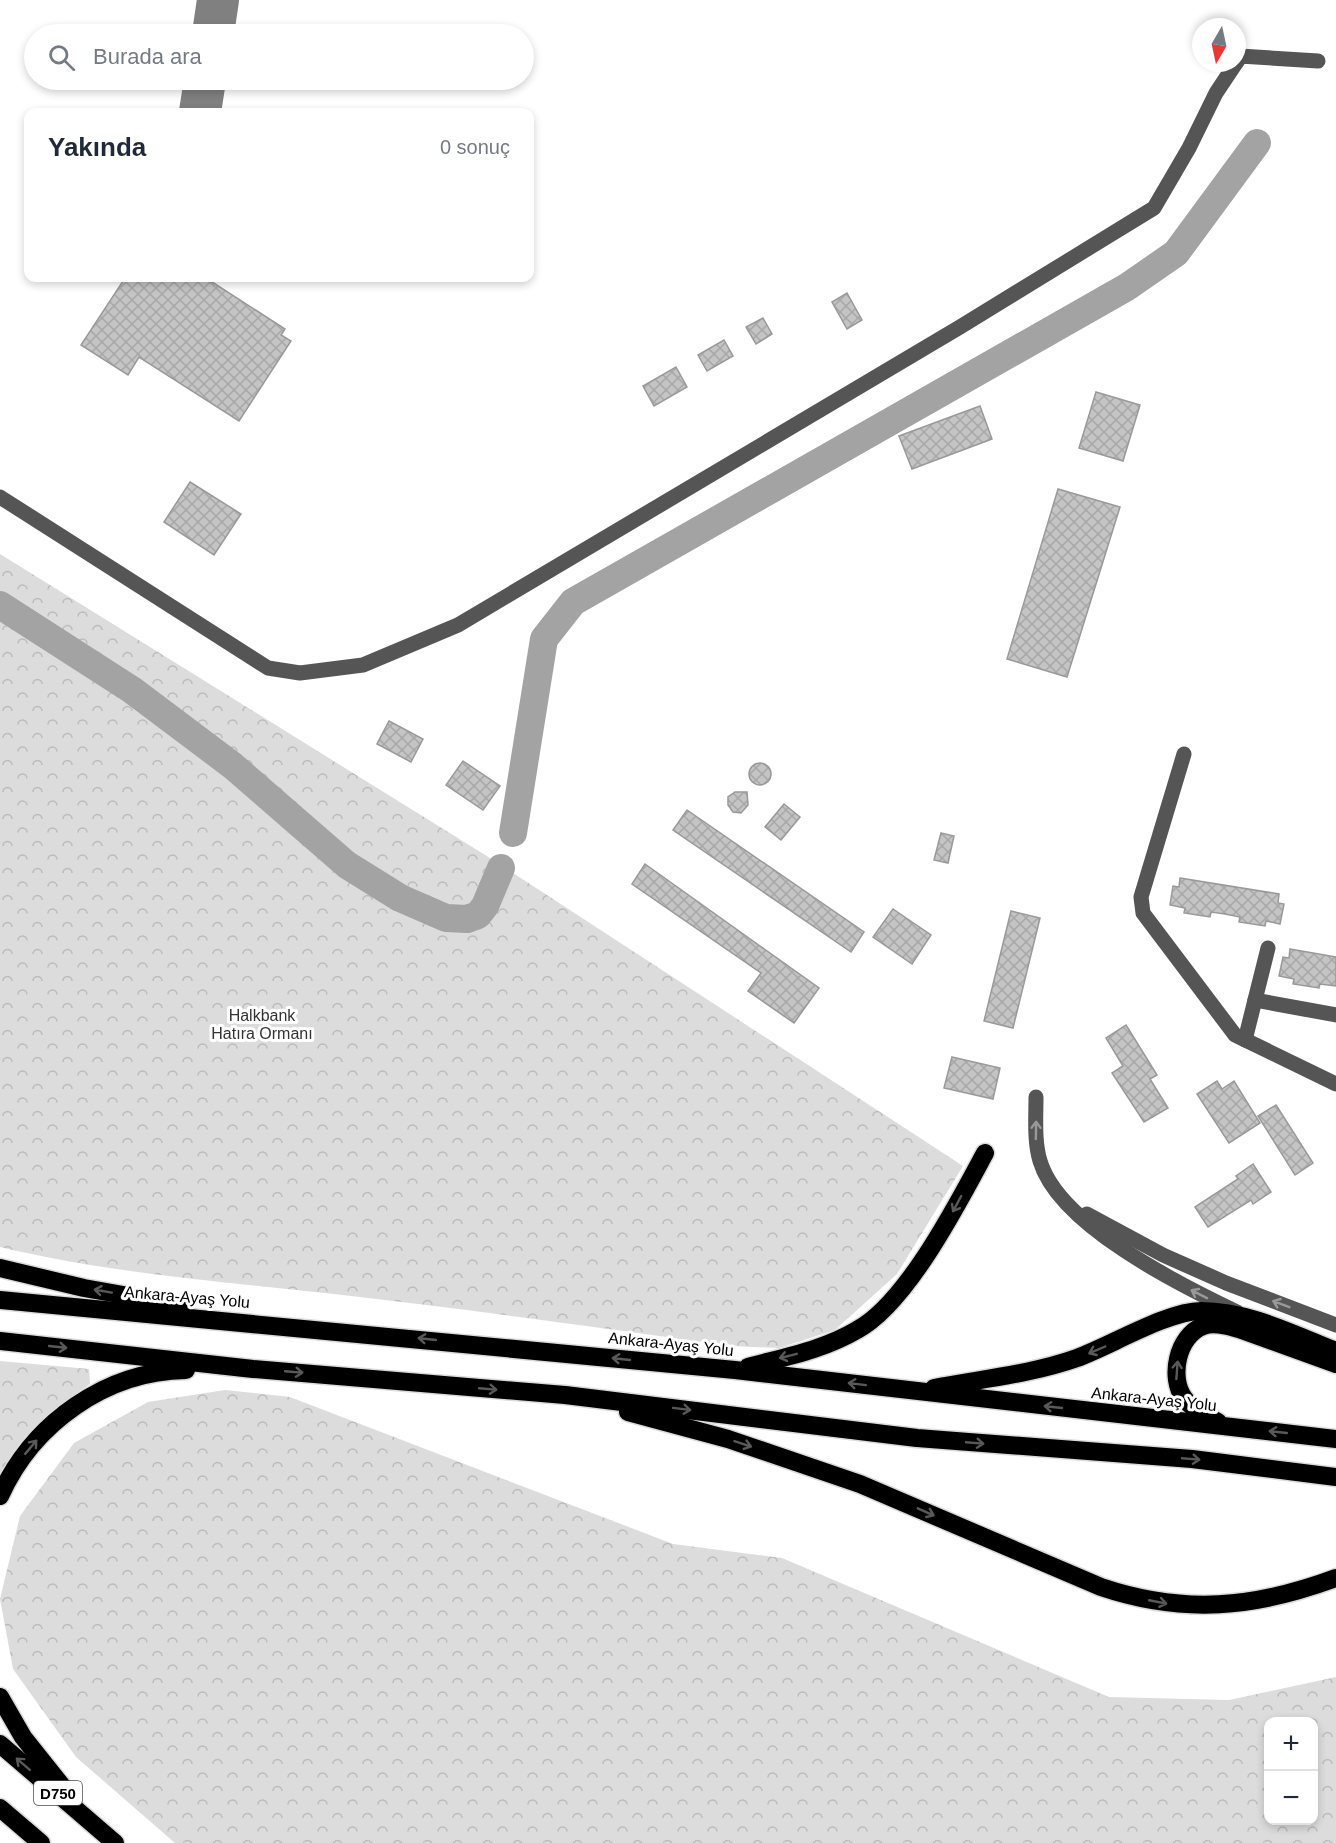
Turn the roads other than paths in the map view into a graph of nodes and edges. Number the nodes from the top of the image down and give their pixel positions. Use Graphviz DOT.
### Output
graph roads {
  1 [pos="1246,56"];
  2 [pos="1318,60"];
  3 [pos="1230,72"];
  4 [pos="0,496"];
  5 [pos="1184,754"];
  6 [pos="1268,948"];
  7 [pos="1255,1000"];
  8 [pos="1336,1016"];
  9 [pos="1245,1040"];
  10 [pos="1336,1084"];
  11 [pos="1036,1097"];
  12 [pos="985,1153"];
  13 [pos="1071,1206"];
  14 [pos="0,1268"];
  15 [pos="0,1300"];
  16 [pos="1252,1319"];
  17 [pos="1336,1325"];
  18 [pos="305,1327"];
  19 [pos="0,1341"];
  20 [pos="1336,1351"];
  21 [pos="1336,1364"];
  22 [pos="253,1369"];
  23 [pos="735,1370"];
  24 [pos="915,1392"];
  25 [pos="565,1395"];
  26 [pos="1224,1426"];
  27 [pos="1336,1439"];
  28 [pos="1336,1477"];
  29 [pos="0,1496"];
  30 [pos="1333,1580"];
  31 [pos="0,1698"];
  32 [pos="0,1744"];
  33 [pos="0,1808"];
  34 [pos="87,1818"];
  35 [pos="41,1843"];
  36 [pos="115,1843"];
  1 -- 2 [label="street"];
  3 -- 4 [label="street"];
  5 -- 9 [label="street"];
  6 -- 7 [label="street"];
  7 -- 8 [label="street"];
  7 -- 9 [label="street"];
  9 -- 10 [label="street"];
  13 -- 11 [label="street, one-way"];
  12 -- 23 [label="highway, one-way"];
  16 -- 13 [label="street, one-way"];
  17 -- 13 [label="street, one-way"];
  18 -- 14 [label="highway, one-way"];
  15 -- 18 [label="highway, Ankara-Ayaş Yolu"];
  16 -- 20 [label="highway"];
  16 -- 24 [label="highway, one-way"];
  23 -- 18 [label="highway, Ankara-Ayaş Yolu, one-way"];
  19 -- 22 [label="highway, one-way"];
  26 -- 21 [label="highway, one-way"];
  22 -- 25 [label="highway, one-way"];
  29 -- 22 [label="highway, one-way"];
  24 -- 23 [label="highway, Ankara-Ayaş Yolu, one-way"];
  26 -- 24 [label="highway, Ankara-Ayaş Yolu, one-way"];
  25 -- 28 [label="highway, one-way"];
  25 -- 30 [label="highway, one-way"];
  27 -- 26 [label="highway, Ankara-Ayaş Yolu, one-way"];
  31 -- 34 [label="highway"];
  34 -- 32 [label="highway, D750, one-way"];
  33 -- 35 [label="highway, D750"];
  34 -- 36 [label="highway, D750"];
}
